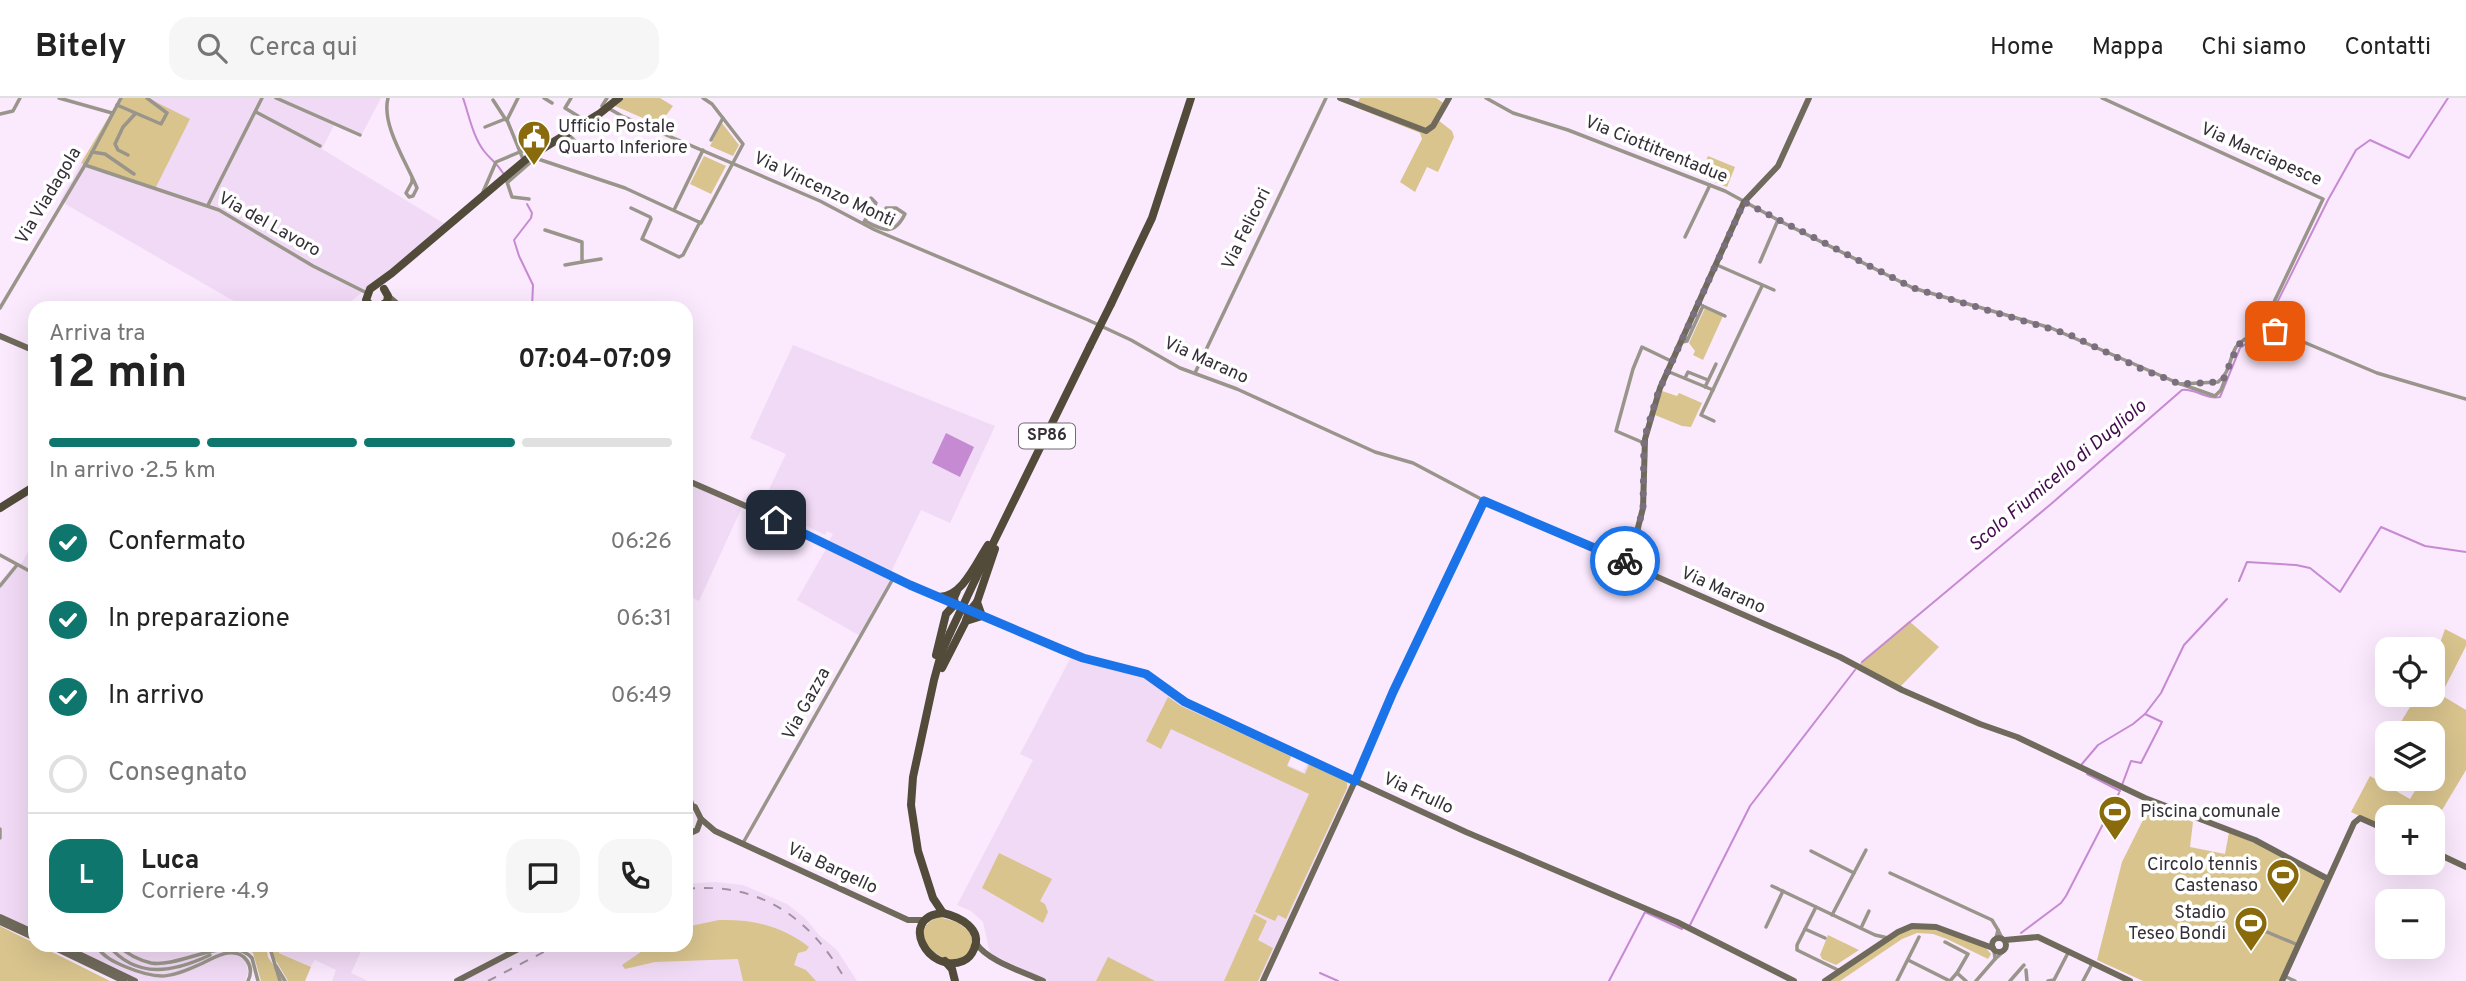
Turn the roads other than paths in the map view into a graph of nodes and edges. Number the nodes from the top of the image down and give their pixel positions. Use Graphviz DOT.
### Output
graph roads {
  1 [pos="20,98"];
  2 [pos="59,98"];
  3 [pos="121,98"];
  4 [pos="147,98"];
  5 [pos="262,98"];
  6 [pos="276,98"];
  7 [pos="388,98"];
  8 [pos="518,98"];
  9 [pos="544,98"];
  10 [pos="571,98"];
  11 [pos="607,98"];
  12 [pos="619,98"];
  13 [pos="703,98"];
  14 [pos="1191,98"];
  15 [pos="1326,98"];
  16 [pos="1340,98"];
  17 [pos="1450,98"];
  18 [pos="1486,98"];
  19 [pos="1809,98"];
  20 [pos="2102,98"];
  21 [pos="493,100"];
  22 [pos="552,103"];
  23 [pos="117,105"];
  24 [pos="605,107"];
  25 [pos="256,112"];
  26 [pos="112,113"];
  27 [pos="0,114"];
  28 [pos="135,114"];
  29 [pos="723,118"];
  30 [pos="506,120"];
  31 [pos="588,122"];
  32 [pos="485,127"];
  33 [pos="568,133"];
  34 [pos="360,135"];
  35 [pos="711,140"];
  36 [pos="320,146"];
  37 [pos="703,150"];
  38 [pos="593,151"];
  39 [pos="92,152"];
  40 [pos="128,155"];
  41 [pos="532,156"];
  42 [pos="732,163"];
  43 [pos="85,165"];
  44 [pos="134,174"];
  45 [pos="412,177"];
  46 [pos="507,180"];
  47 [pos="1710,185"];
  48 [pos="482,197"];
  49 [pos="871,198"];
  50 [pos="529,199"];
  51 [pos="1744,202"];
  52 [pos="208,206"];
  53 [pos="631,208"];
  54 [pos="886,208"];
  55 [pos="674,210"];
  56 [pos="1778,220"];
  57 [pos="700,222"];
  58 [pos="864,222"];
  59 [pos="873,227"];
  60 [pos="545,230"];
  61 [pos="1685,237"];
  62 [pos="601,258"];
  63 [pos="582,262"];
  64 [pos="1760,262"];
  65 [pos="1715,264"];
  66 [pos="565,265"];
  67 [pos="1762,286"];
  68 [pos="1774,290"];
  69 [pos="1030,297"];
  70 [pos="366,300"];
  71 [pos="379,301"];
  72 [pos="1700,305"];
  73 [pos="0,308"];
  74 [pos="1725,316"];
  75 [pos="2267,322"];
  76 [pos="2259,331"];
  77 [pos="0,336"];
  78 [pos="2294,338"];
  79 [pos="28,348"];
  80 [pos="1671,360"];
  81 [pos="1716,364"];
  82 [pos="1667,371"];
  83 [pos="2227,371"];
  84 [pos="1195,373"];
  85 [pos="1685,379"];
  86 [pos="1708,380"];
  87 [pos="2180,384"];
  88 [pos="1705,387"];
  89 [pos="1713,390"];
  90 [pos="2466,399"];
  91 [pos="1714,421"];
  92 [pos="1644,443"];
  93 [pos="693,483"];
  94 [pos="28,490"];
  95 [pos="1484,501"];
  96 [pos="0,508"];
  97 [pos="1002,526"];
  98 [pos="0,555"];
  99 [pos="1629,563"];
  100 [pos="17,565"];
  101 [pos="28,570"];
  102 [pos="894,577"];
  103 [pos="0,586"];
  104 [pos="957,591"];
  105 [pos="938,597"];
  106 [pos="976,603"];
  107 [pos="955,604"];
  108 [pos="966,609"];
  109 [pos="946,614"];
  110 [pos="982,616"];
  111 [pos="966,621"];
  112 [pos="929,702"];
  113 [pos="1355,781"];
  114 [pos="693,807"];
  115 [pos="701,819"];
  116 [pos="2375,825"];
  117 [pos="0,829"];
  118 [pos="697,830"];
  119 [pos="715,831"];
  120 [pos="693,832"];
  121 [pos="0,838"];
  122 [pos="743,844"];
  123 [pos="1866,849"];
  124 [pos="1811,851"];
  125 [pos="2445,858"];
  126 [pos="2466,867"];
  127 [pos="1854,873"];
  128 [pos="1890,873"];
  129 [pos="2328,878"];
  130 [pos="1772,886"];
  131 [pos="1783,891"];
  132 [pos="933,898"];
  133 [pos="1816,907"];
  134 [pos="1869,911"];
  135 [pos="943,913"];
  136 [pos="1832,915"];
  137 [pos="928,918"];
  138 [pos="0,919"];
  139 [pos="908,920"];
  140 [pos="1766,927"];
  141 [pos="1861,928"];
  142 [pos="2250,928"];
  143 [pos="1805,929"];
  144 [pos="28,933"];
  145 [pos="919,935"];
  146 [pos="1919,937"];
  147 [pos="1825,938"];
  148 [pos="1879,940"];
  149 [pos="1945,942"];
  150 [pos="976,943"];
  151 [pos="1999,944"];
  152 [pos="2298,945"];
  153 [pos="2069,951"];
  154 [pos="69,952"];
  155 [pos="70,952"];
  156 [pos="100,952"];
  157 [pos="115,952"];
  158 [pos="127,952"];
  159 [pos="212,952"];
  160 [pos="216,952"];
  161 [pos="246,952"];
  162 [pos="270,952"];
  163 [pos="513,952"];
  164 [pos="991,957"];
  165 [pos="966,958"];
  166 [pos="1908,960"];
  167 [pos="945,961"];
  168 [pos="2092,963"];
  169 [pos="1840,971"];
  170 [pos="1957,973"];
  171 [pos="2283,979"];
  172 [pos="124,981"];
  173 [pos="135,981"];
  174 [pos="248,981"];
  175 [pos="258,981"];
  176 [pos="282,981"];
  177 [pos="457,981"];
  178 [pos="958,981"];
  179 [pos="1043,981"];
  180 [pos="1263,981"];
  181 [pos="1794,981"];
  182 [pos="1825,981"];
  183 [pos="1897,981"];
  184 [pos="1950,981"];
  185 [pos="1966,981"];
  186 [pos="1976,981"];
  187 [pos="2010,981"];
  188 [pos="2027,981"];
  189 [pos="2049,981"];
  190 [pos="2083,981"];
  191 [pos="2130,981"];
  192 [pos="2295,981"];
  1 -- 27 [label="street"];
  2 -- 26 [label="street"];
  3 -- 23 [label="street, Via Viadagola"];
  4 -- 28 [label="street"];
  5 -- 25 [label="street"];
  6 -- 34 [label="street"];
  7 -- 45 [label="street"];
  8 -- 30 [label="street"];
  9 -- 22 [label="street"];
  10 -- 31 [label="street"];
  11 -- 24 [label="street"];
  12 -- 24 [label="main road"];
  13 -- 29 [label="street"];
  14 -- 97 [label="main road, SP86, bridge"];
  15 -- 84 [label="street, Via Felicori"];
  16 -- 17 [label="street"];
  18 -- 47 [label="street, Via Ciottitrentadue"];
  19 -- 51 [label="street"];
  20 -- 75 [label="street, Via Marciapesce"];
  21 -- 30 [label="street"];
  23 -- 26 [label="street, Via Viadagola"];
  23 -- 28 [label="street"];
  24 -- 31 [label="main road"];
  24 -- 37 [label="street, Via Vincenzo Monti"];
  25 -- 36 [label="street"];
  25 -- 52 [label="street"];
  26 -- 39 [label="street, Via Viadagola"];
  28 -- 40 [label="street"];
  29 -- 35 [label="street"];
  29 -- 42 [label="street"];
  30 -- 32 [label="street"];
  30 -- 41 [label="street"];
  31 -- 33 [label="main road"];
  33 -- 38 [label="street"];
  33 -- 41 [label="main road"];
  37 -- 42 [label="street, Via Vincenzo Monti"];
  37 -- 55 [label="street"];
  39 -- 43 [label="street, Via Viadagola"];
  39 -- 44 [label="street"];
  41 -- 46 [label="main road"];
  41 -- 48 [label="street"];
  41 -- 55 [label="street"];
  42 -- 57 [label="street"];
  42 -- 58 [label="street, Via Vincenzo Monti"];
  43 -- 52 [label="street, Via del Lavoro"];
  43 -- 73 [label="street, Via Viadagola"];
  45 -- 45 [label="street"];
  46 -- 48 [label="main road"];
  46 -- 50 [label="street"];
  47 -- 51 [label="street, Via Ciottitrentadue"];
  47 -- 61 [label="street"];
  48 -- 71 [label="main road"];
  49 -- 58 [label="street"];
  51 -- 56 [label="street, Via Ciottitrentadue"];
  51 -- 65 [label="street"];
  52 -- 70 [label="street, Via del Lavoro"];
  53 -- 57 [label="street"];
  54 -- 59 [label="street"];
  55 -- 57 [label="street"];
  56 -- 64 [label="street"];
  56 -- 87 [label="street, Via Ciottitrentadue"];
  58 -- 59 [label="street, Via Vincenzo Monti"];
  59 -- 69 [label="street, Via Vincenzo Monti"];
  60 -- 63 [label="street"];
  62 -- 63 [label="street"];
  63 -- 66 [label="street"];
  65 -- 67 [label="street"];
  65 -- 72 [label="street"];
  67 -- 68 [label="street"];
  67 -- 89 [label="street"];
  69 -- 84 [label="street, Via Marano"];
  70 -- 71 [label="main road"];
  70 -- 71 [label="main road"];
  72 -- 74 [label="street"];
  72 -- 80 [label="street"];
  75 -- 76 [label="street"];
  75 -- 78 [label="street"];
  76 -- 78 [label="street"];
  76 -- 83 [label="street"];
  77 -- 79 [label="street"];
  78 -- 90 [label="street"];
  80 -- 82 [label="street"];
  80 -- 92 [label="street"];
  81 -- 86 [label="street"];
  82 -- 85 [label="street"];
  82 -- 92 [label="street"];
  83 -- 87 [label="street, Via Ciottitrentadue"];
  83 -- 87 [label="street"];
  84 -- 95 [label="street, Via Marano"];
  85 -- 86 [label="street"];
  85 -- 88 [label="street"];
  86 -- 88 [label="street"];
  88 -- 89 [label="street"];
  89 -- 91 [label="street"];
  92 -- 99 [label="street"];
  93 -- 102 [label="street, Via Frullo"];
  94 -- 96 [label="main road"];
  95 -- 99 [label="street, Via Marano"];
  95 -- 113 [label="street"];
  97 -- 104 [label="main road"];
  97 -- 106 [label="main road"];
  97 -- 112 [label="main road, SP86, bridge"];
  98 -- 100 [label="street"];
  99 -- 129 [label="street, Via Marano"];
  100 -- 101 [label="street"];
  100 -- 103 [label="street"];
  102 -- 105 [label="street, Via Frullo"];
  102 -- 122 [label="street, Via Gazza"];
  104 -- 105 [label="main road"];
  104 -- 107 [label="main road"];
  105 -- 107 [label="street, Via Frullo"];
  105 -- 109 [label="main road"];
  106 -- 108 [label="main road"];
  106 -- 110 [label="main road"];
  107 -- 108 [label="street, Via Frullo"];
  107 -- 109 [label="main road"];
  108 -- 110 [label="street, Via Frullo"];
  108 -- 111 [label="main road"];
  109 -- 112 [label="main road"];
  110 -- 111 [label="main road"];
  110 -- 113 [label="street, Via Frullo"];
  111 -- 112 [label="main road"];
  112 -- 132 [label="main road, SP86"];
  113 -- 180 [label="street"];
  113 -- 181 [label="street, Via Frullo"];
  114 -- 115 [label="street"];
  115 -- 118 [label="street"];
  115 -- 119 [label="street"];
  116 -- 129 [label="street"];
  117 -- 121 [label="street"];
  118 -- 119 [label="street"];
  118 -- 120 [label="street"];
  119 -- 122 [label="street, Via Bargello"];
  122 -- 139 [label="street, Via Bargello"];
  123 -- 127 [label="street"];
  124 -- 127 [label="street"];
  125 -- 126 [label="street"];
  127 -- 136 [label="street"];
  128 -- 151 [label="street"];
  129 -- 152 [label="street"];
  130 -- 131 [label="street"];
  131 -- 133 [label="street"];
  131 -- 140 [label="street"];
  132 -- 135 [label="main road, SP86"];
  132 -- 137 [label="main road, SP86"];
  133 -- 136 [label="street"];
  133 -- 143 [label="street"];
  134 -- 141 [label="street"];
  135 -- 137 [label="main road"];
  135 -- 150 [label="main road"];
  136 -- 141 [label="street"];
  137 -- 139 [label="street, Via Bargello"];
  137 -- 145 [label="main road"];
  138 -- 144 [label="street"];
  139 -- 145 [label="street, Via Bargello"];
  141 -- 148 [label="street"];
  142 -- 152 [label="street"];
  143 -- 147 [label="street"];
  143 -- 169 [label="street"];
  145 -- 167 [label="main road"];
  146 -- 166 [label="street"];
  148 -- 151 [label="street"];
  148 -- 169 [label="street"];
  149 -- 170 [label="street"];
  150 -- 164 [label="street"];
  150 -- 165 [label="main road"];
  151 -- 153 [label="street"];
  151 -- 186 [label="street"];
  152 -- 171 [label="street"];
  153 -- 168 [label="street"];
  153 -- 189 [label="street"];
  154 -- 172 [label="street"];
  155 -- 173 [label="street"];
  156 -- 174 [label="street"];
  157 -- 160 [label="street"];
  158 -- 159 [label="street"];
  161 -- 175 [label="street"];
  162 -- 176 [label="street"];
  163 -- 177 [label="street"];
  164 -- 165 [label="street"];
  164 -- 179 [label="street"];
  165 -- 167 [label="main road"];
  165 -- 178 [label="main road"];
  166 -- 183 [label="street"];
  166 -- 184 [label="street"];
  167 -- 178 [label="main road"];
  168 -- 190 [label="street"];
  168 -- 191 [label="street"];
  169 -- 182 [label="street"];
  170 -- 184 [label="street"];
  170 -- 185 [label="street"];
  171 -- 192 [label="street"];
  187 -- 188 [label="street"];
}
